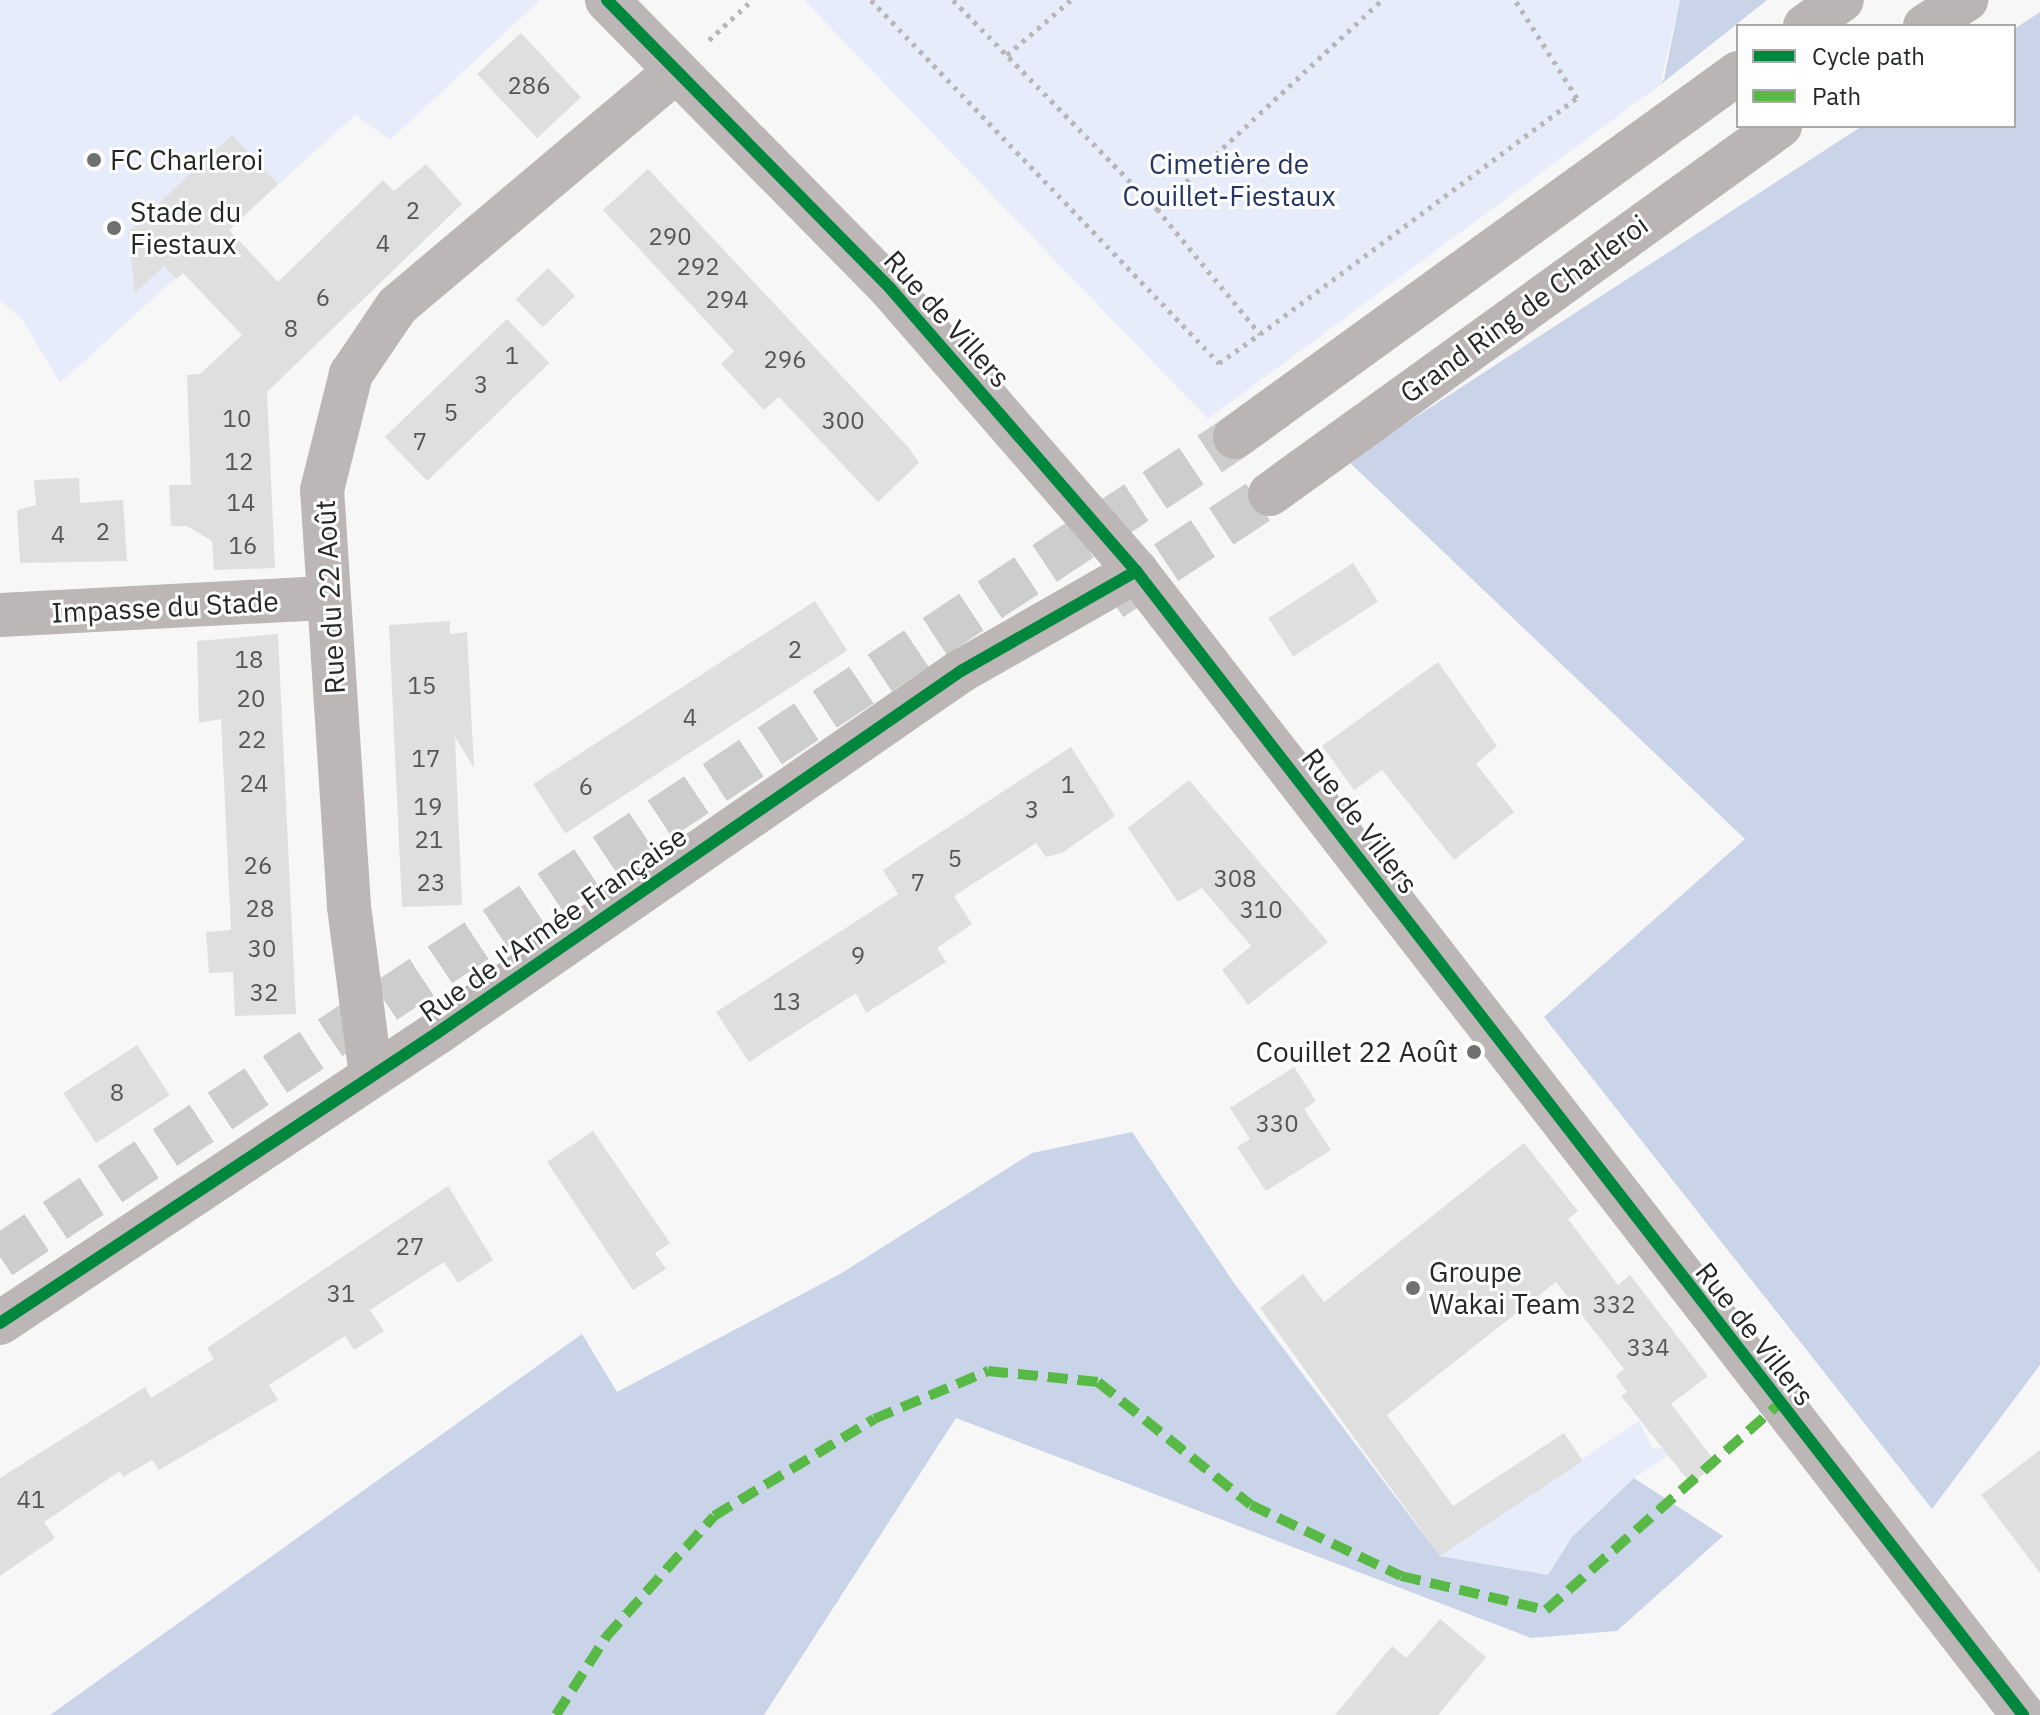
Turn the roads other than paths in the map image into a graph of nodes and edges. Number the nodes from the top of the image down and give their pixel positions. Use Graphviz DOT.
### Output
graph roads {
  1 [pos="607,0"];
  2 [pos="1842,0"];
  3 [pos="1966,0"];
  4 [pos="1808,24"];
  5 [pos="1928,24"];
  6 [pos="676,71"];
  7 [pos="1736,74"];
  8 [pos="1777,128"];
  9 [pos="1235,437"];
  10 [pos="1270,494"];
  11 [pos="1136,571"];
  12 [pos="329,598"];
  13 [pos="0,615"];
  14 [pos="371,1076"];
  15 [pos="0,1323"];
  16 [pos="2023,1715"];
  1 -- 6 [label="street, Rue de Villers"];
  2 -- 4 [label="highway"];
  3 -- 5 [label="highway"];
  6 -- 11 [label="street, Rue de Villers"];
  6 -- 12 [label="street, Rue du 22 Août"];
  7 -- 9 [label="highway"];
  8 -- 10 [label="highway, Grand Ring de Charleroi"];
  11 -- 14 [label="street, Rue de l'Armée Française"];
  11 -- 16 [label="street, Rue de Villers"];
  12 -- 13 [label="street, Impasse du Stade"];
  12 -- 14 [label="street, Rue du 22 Août"];
  14 -- 15 [label="street, Rue de l'Armée Française"];
}
